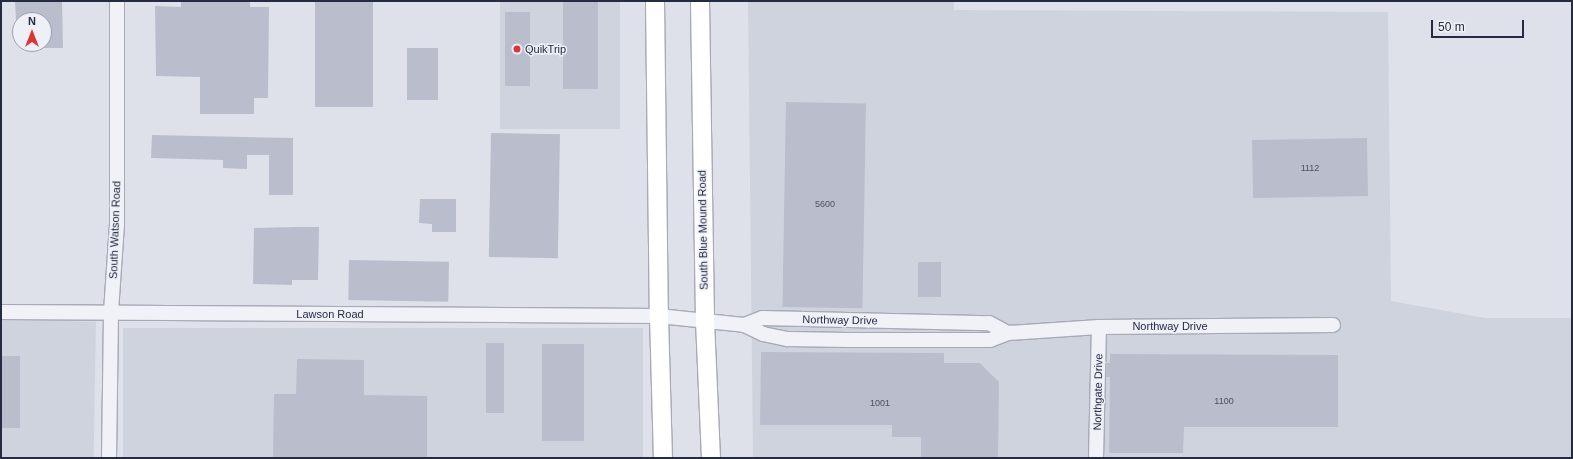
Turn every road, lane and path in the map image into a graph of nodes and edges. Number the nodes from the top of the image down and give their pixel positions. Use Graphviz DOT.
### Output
graph roads {
  1 [pos="117,1"];
  2 [pos="655,1"];
  3 [pos="700,1"];
  4 [pos="1,312"];
  5 [pos="111,312"];
  6 [pos="658,316"];
  7 [pos="705,320"];
  8 [pos="744,325"];
  9 [pos="1333,325"];
  10 [pos="1099,327"];
  11 [pos="1008,333"];
  12 [pos="109,458"];
  13 [pos="663,458"];
  14 [pos="712,458"];
  15 [pos="1096,458"];
  1 -- 5 [label="street, South Watson Road"];
  2 -- 6 [label="main road"];
  3 -- 7 [label="main road, South Blue Mound Road"];
  4 -- 5 [label="street, Lawson Road"];
  5 -- 6 [label="street, Lawson Road"];
  5 -- 12 [label="street, South Watson Road"];
  6 -- 7 [label="street, Northway Drive"];
  6 -- 13 [label="main road"];
  7 -- 8 [label="street, Northway Drive"];
  7 -- 14 [label="main road, South Blue Mound Road"];
  8 -- 11 [label="street, Northway Drive"];
  8 -- 11 [label="street, Northway Drive"];
  9 -- 10 [label="street, Northway Drive"];
  10 -- 11 [label="street, Northway Drive"];
  10 -- 15 [label="street, Northgate Drive"];
}
